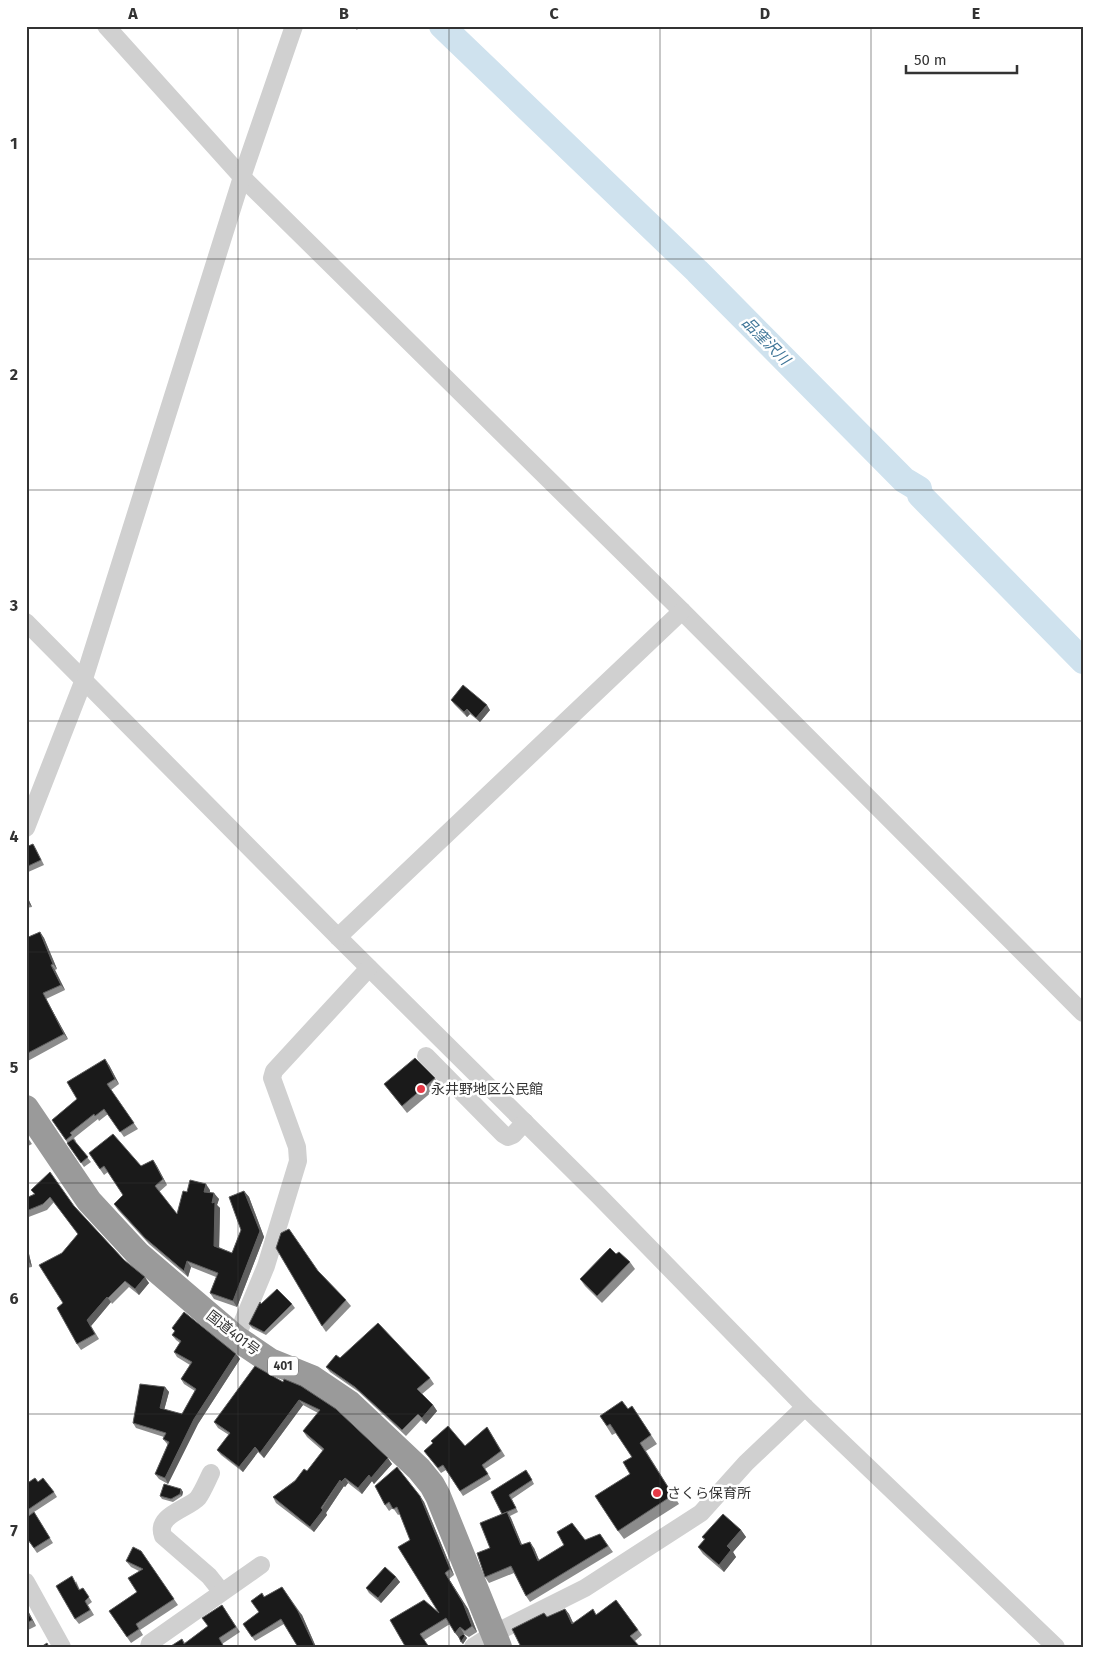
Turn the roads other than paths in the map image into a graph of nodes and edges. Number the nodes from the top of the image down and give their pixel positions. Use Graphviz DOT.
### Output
graph roads {
  1 [pos="106,26"];
  2 [pos="294,26"];
  3 [pos="242,177"];
  4 [pos="682,611"];
  5 [pos="26,622"];
  6 [pos="83,682"];
  7 [pos="26,828"];
  8 [pos="338,937"];
  9 [pos="369,968"];
  10 [pos="1083,1013"];
  11 [pos="426,1056"];
  12 [pos="26,1108"];
  13 [pos="525,1122"];
  14 [pos="236,1338"];
  15 [pos="805,1407"];
  16 [pos="211,1473"];
  17 [pos="261,1565"];
  18 [pos="26,1582"];
  19 [pos="221,1591"];
  20 [pos="488,1642"];
  21 [pos="62,1647"];
  22 [pos="149,1647"];
  23 [pos="1056,1647"];
  1 -- 3 [label="street"];
  2 -- 3 [label="street"];
  3 -- 4 [label="street"];
  3 -- 6 [label="street"];
  4 -- 8 [label="street"];
  4 -- 10 [label="street"];
  5 -- 6 [label="street"];
  6 -- 7 [label="street"];
  6 -- 8 [label="street"];
  8 -- 9 [label="street"];
  9 -- 13 [label="street"];
  9 -- 14 [label="street"];
  11 -- 13 [label="street"];
  12 -- 14 [label="highway, 国道401号 / 401"];
  13 -- 15 [label="street"];
  14 -- 20 [label="highway, 国道401号 / 401"];
  15 -- 20 [label="street"];
  15 -- 23 [label="street"];
  16 -- 19 [label="street"];
  17 -- 19 [label="street"];
  18 -- 21 [label="street"];
  19 -- 22 [label="street"];
}
